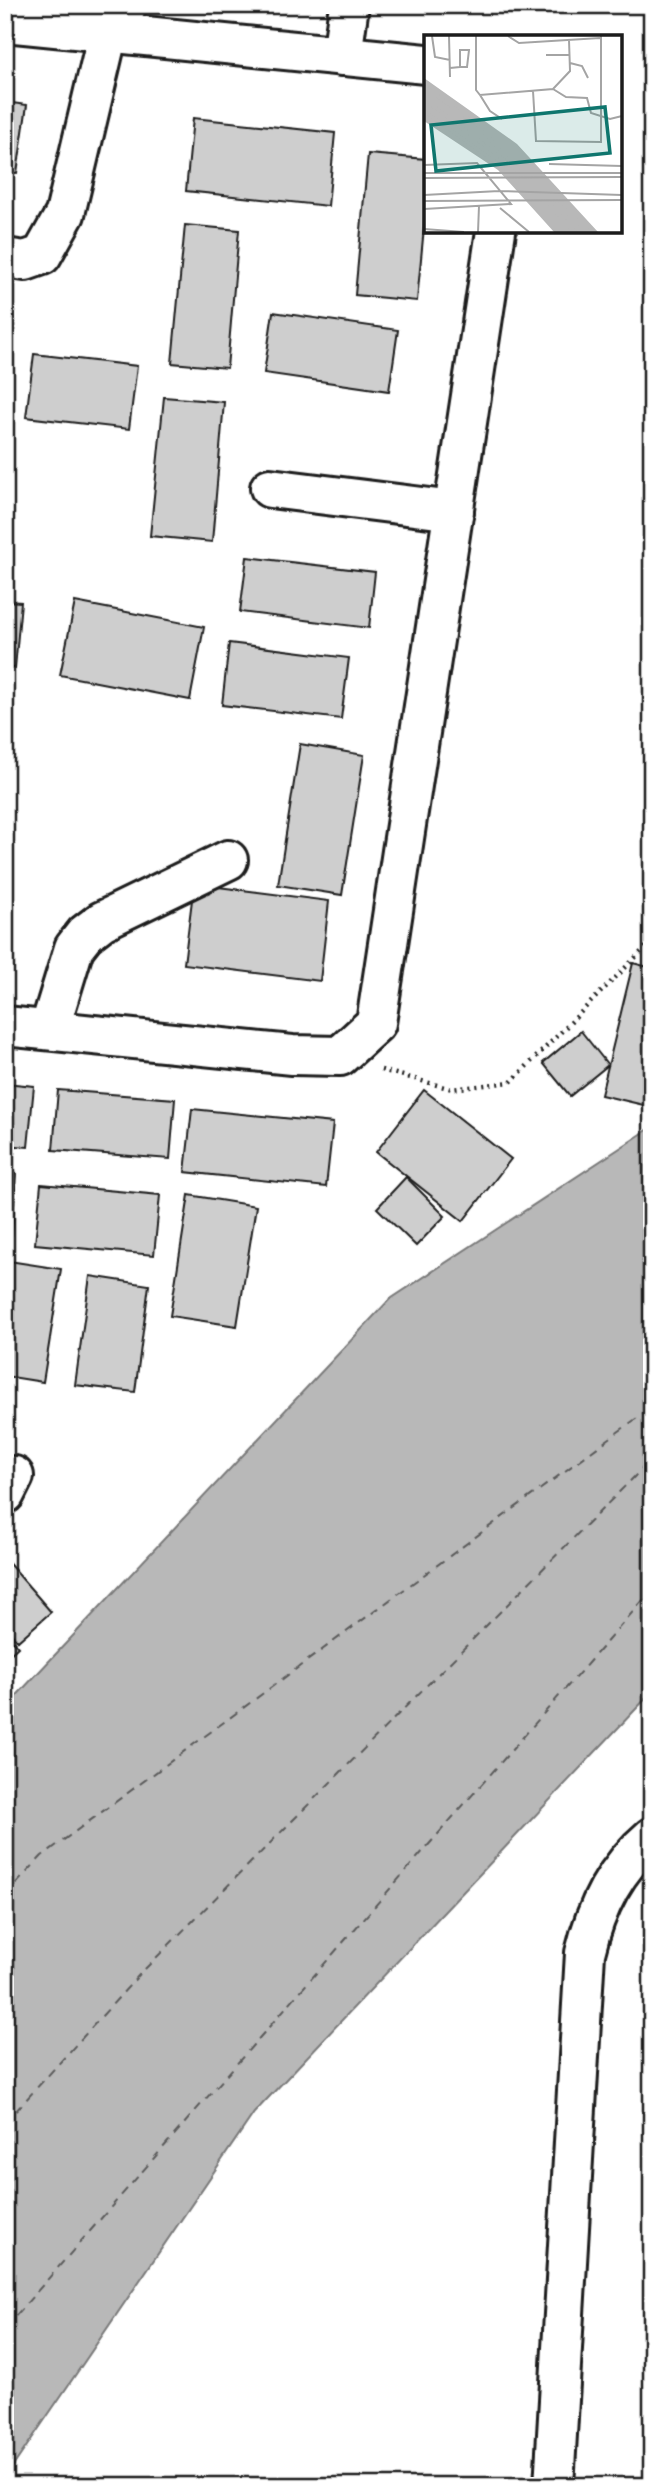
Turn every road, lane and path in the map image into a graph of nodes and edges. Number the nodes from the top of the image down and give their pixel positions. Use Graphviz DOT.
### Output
graph roads {
  1 [pos="349,5"];
  2 [pos="118,19"];
  3 [pos="5,22"];
  4 [pos="342,56"];
  5 [pos="424,64"];
  6 [pos="496,233"];
  7 [pos="5,258"];
  8 [pos="270,488"];
  9 [pos="454,510"];
  10 [pos="228,860"];
  11 [pos="652,941"];
  12 [pos="5,1026"];
  13 [pos="49,1030"];
  14 [pos="340,1056"];
  15 [pos="652,1838"];
  16 [pos="554,2486"];
  1 -- 4 [label="street"];
  2 -- 3 [label="street"];
  2 -- 4 [label="street"];
  2 -- 7 [label="street"];
  4 -- 5 [label="street"];
  6 -- 9 [label="street"];
  8 -- 9 [label="street"];
  9 -- 14 [label="street"];
  10 -- 13 [label="street"];
  11 -- 14 [label="path"];
  12 -- 13 [label="street"];
  13 -- 14 [label="street"];
  15 -- 16 [label="street"];
}
